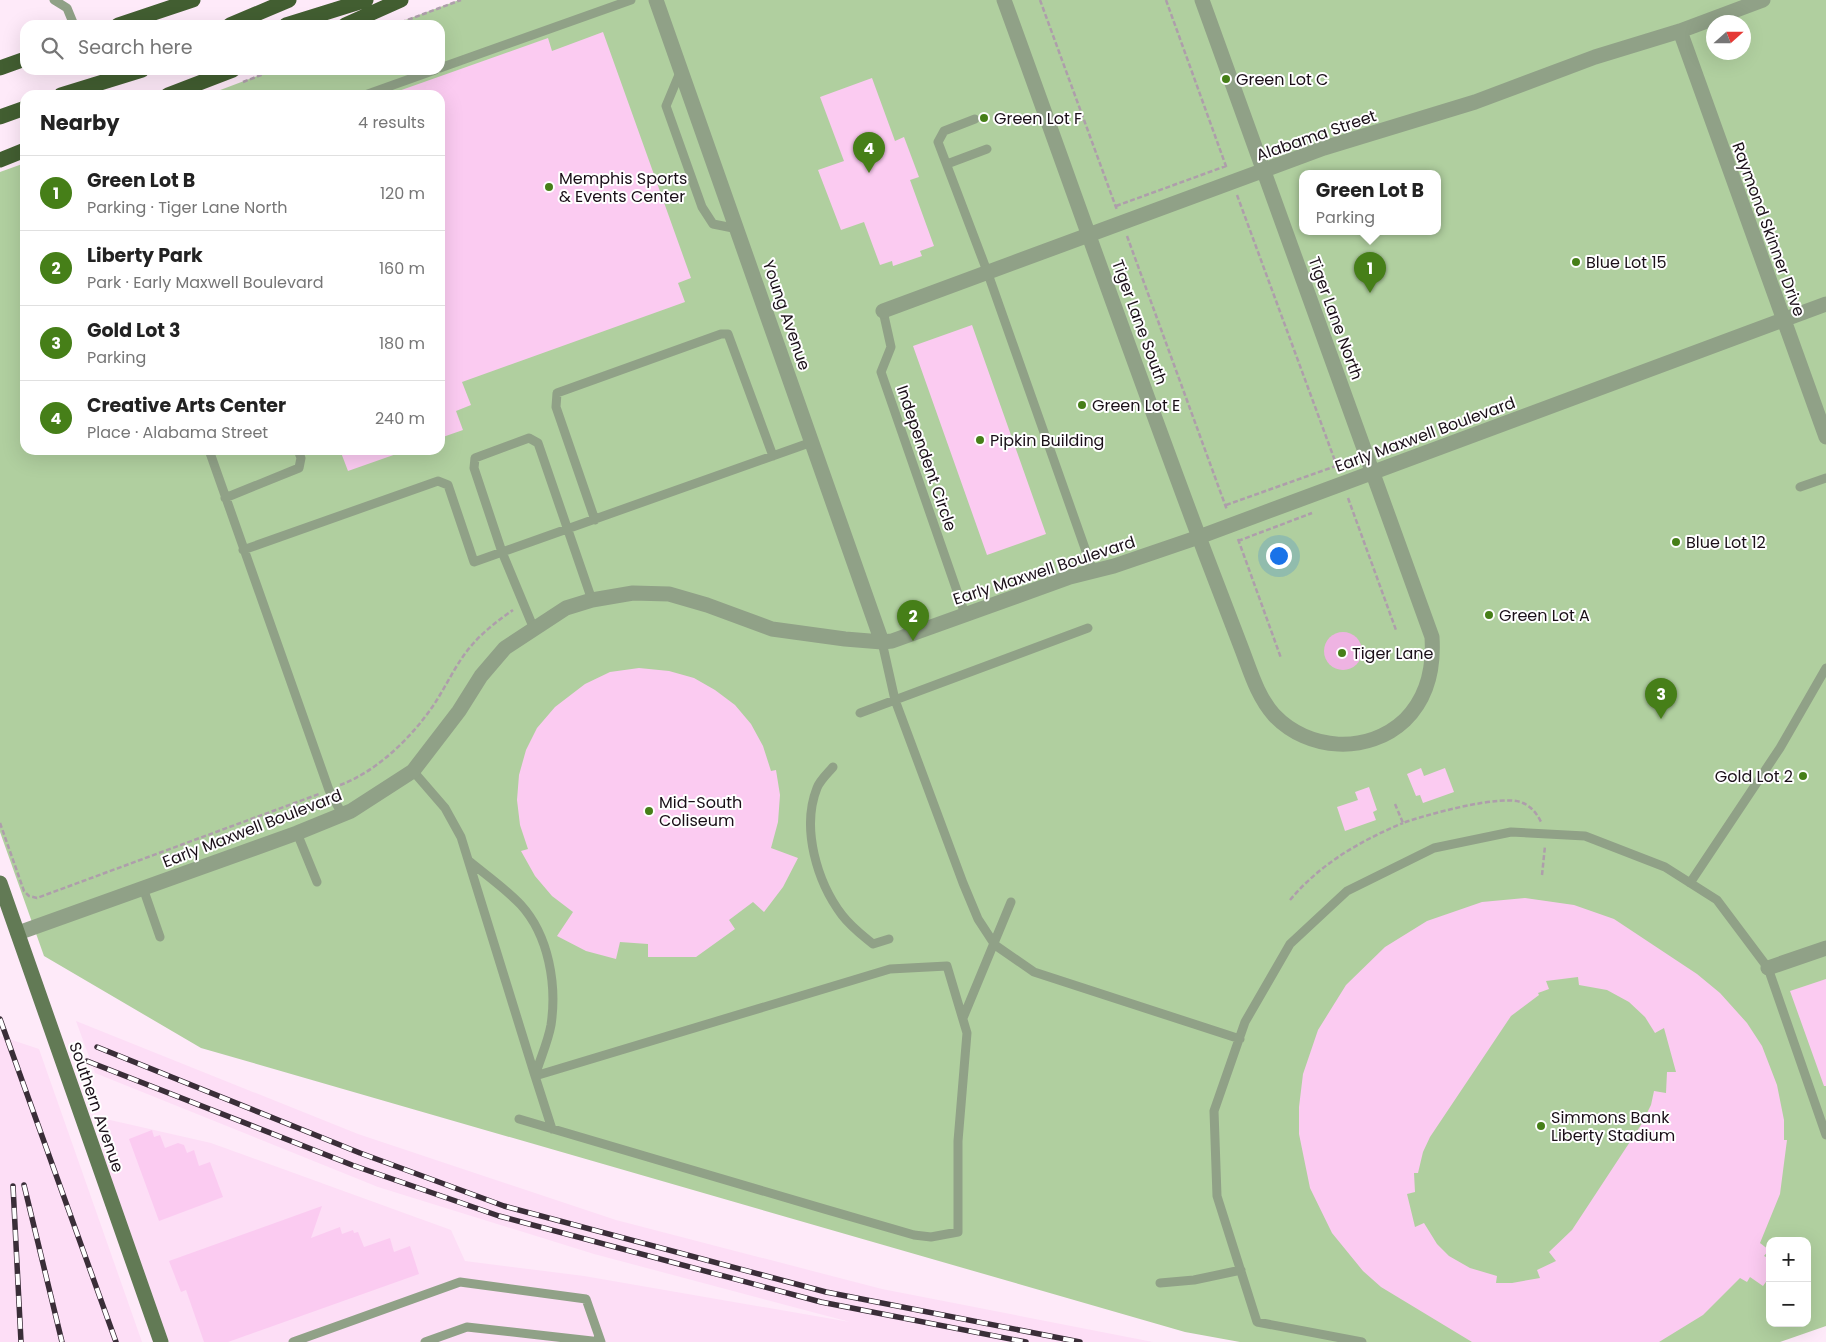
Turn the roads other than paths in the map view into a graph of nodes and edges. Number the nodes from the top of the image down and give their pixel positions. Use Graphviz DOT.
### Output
graph roads {
  1 [pos="54,0"];
  2 [pos="193,0"];
  3 [pos="289,0"];
  4 [pos="366,0"];
  5 [pos="401,0"];
  6 [pos="631,0"];
  7 [pos="656,0"];
  8 [pos="1004,0"];
  9 [pos="1202,0"];
  10 [pos="1763,0"];
  11 [pos="172,2"];
  12 [pos="72,20"];
  13 [pos="130,20"];
  14 [pos="242,20"];
  15 [pos="302,20"];
  16 [pos="356,20"];
  17 [pos="1680,31"];
  18 [pos="20,61"];
  19 [pos="445,66"];
  20 [pos="0,68"];
  21 [pos="681,70"];
  22 [pos="113,75"];
  23 [pos="126,75"];
  24 [pos="220,75"];
  25 [pos="421,75"];
  26 [pos="76,90"];
  27 [pos="79,90"];
  28 [pos="181,90"];
  29 [pos="379,90"];
  30 [pos="20,110"];
  31 [pos="0,116"];
  32 [pos="975,119"];
  33 [pos="987,149"];
  34 [pos="20,152"];
  35 [pos="0,160"];
  36 [pos="947,164"];
  37 [pos="1264,171"];
  38 [pos="738,229"];
  39 [pos="1090,234"];
  40 [pos="987,271"];
  41 [pos="1826,304"];
  42 [pos="883,311"];
  43 [pos="1782,320"];
  44 [pos="1826,437"];
  45 [pos="812,442"];
  46 [pos="211,455"];
  47 [pos="300,455"];
  48 [pos="773,456"];
  49 [pos="1374,473"];
  50 [pos="1826,478"];
  51 [pos="1800,488"];
  52 [pos="225,498"];
  53 [pos="595,520"];
  54 [pos="567,529"];
  55 [pos="1199,537"];
  56 [pos="243,550"];
  57 [pos="502,552"];
  58 [pos="1093,571"];
  59 [pos="592,600"];
  60 [pos="965,614"];
  61 [pos="1088,628"];
  62 [pos="534,629"];
  63 [pos="882,642"];
  64 [pos="1826,668"];
  65 [pos="1254,683"];
  66 [pos="895,700"];
  67 [pos="860,713"];
  68 [pos="833,766"];
  69 [pos="413,771"];
  70 [pos="342,814"];
  71 [pos="297,833"];
  72 [pos="469,861"];
  73 [pos="317,882"];
  74 [pos="0,883"];
  75 [pos="1690,883"];
  76 [pos="143,888"];
  77 [pos="1010,902"];
  78 [pos="18,933"];
  79 [pos="160,937"];
  80 [pos="889,939"];
  81 [pos="995,945"];
  82 [pos="1826,948"];
  83 [pos="1768,968"];
  84 [pos="963,1018"];
  85 [pos="1240,1039"];
  86 [pos="535,1076"];
  87 [pos="1821,1107"];
  88 [pos="519,1119"];
  89 [pos="552,1129"];
  90 [pos="1826,1135"];
  91 [pos="1240,1270"];
  92 [pos="1160,1283"];
  93 [pos="435,1340"];
  94 [pos="161,1342"];
  95 [pos="293,1342"];
  96 [pos="425,1342"];
  97 [pos="601,1342"];
  98 [pos="1362,1342"];
  1 -- 12 [label="lane"];
  2 -- 11 [label="main road"];
  3 -- 14 [label="main road"];
  4 -- 15 [label="main road"];
  5 -- 16 [label="main road"];
  6 -- 19 [label="lane"];
  7 -- 21 [label="street, Young Avenue"];
  8 -- 39 [label="street, Tiger Lane South"];
  9 -- 37 [label="street, Tiger Lane North"];
  10 -- 17 [label="street, Alabama Street"];
  11 -- 13 [label="main road"];
  17 -- 37 [label="street, Alabama Street"];
  17 -- 43 [label="street, Raymond Skinner Drive"];
  18 -- 20 [label="main road"];
  21 -- 38 [label="street, Young Avenue"];
  21 -- 38 [label="lane"];
  22 -- 26 [label="main road"];
  23 -- 27 [label="main road"];
  24 -- 28 [label="main road"];
  25 -- 29 [label="lane"];
  30 -- 31 [label="main road"];
  32 -- 36 [label="lane"];
  33 -- 36 [label="lane"];
  34 -- 35 [label="main road"];
  36 -- 40 [label="lane"];
  37 -- 39 [label="street, Alabama Street"];
  37 -- 49 [label="street, Tiger Lane North"];
  38 -- 45 [label="street, Young Avenue"];
  39 -- 40 [label="street, Alabama Street"];
  39 -- 55 [label="street, Tiger Lane South"];
  40 -- 42 [label="street, Alabama Street"];
  40 -- 58 [label="lane"];
  41 -- 43 [label="street, Early Maxwell Boulevard"];
  42 -- 60 [label="lane, Independent Circle"];
  43 -- 44 [label="street, Raymond Skinner Drive"];
  43 -- 49 [label="street, Early Maxwell Boulevard"];
  45 -- 48 [label="lane"];
  45 -- 63 [label="street, Young Avenue"];
  46 -- 52 [label="lane"];
  47 -- 52 [label="lane"];
  48 -- 53 [label="lane"];
  48 -- 53 [label="lane"];
  49 -- 55 [label="street, Early Maxwell Boulevard"];
  49 -- 65 [label="street, Tiger Lane North"];
  50 -- 51 [label="lane"];
  52 -- 56 [label="lane"];
  53 -- 54 [label="lane"];
  54 -- 57 [label="lane"];
  54 -- 57 [label="lane"];
  54 -- 59 [label="lane"];
  55 -- 58 [label="street, Early Maxwell Boulevard"];
  55 -- 65 [label="street, Tiger Lane South"];
  56 -- 57 [label="lane"];
  56 -- 70 [label="lane"];
  57 -- 62 [label="lane"];
  58 -- 60 [label="street, Early Maxwell Boulevard"];
  59 -- 62 [label="street, Early Maxwell Boulevard"];
  59 -- 63 [label="street, Early Maxwell Boulevard"];
  60 -- 63 [label="street, Early Maxwell Boulevard"];
  61 -- 66 [label="lane"];
  62 -- 69 [label="street, Early Maxwell Boulevard"];
  63 -- 66 [label="lane"];
  64 -- 75 [label="lane"];
  66 -- 67 [label="lane"];
  66 -- 81 [label="lane"];
  68 -- 80 [label="lane"];
  69 -- 70 [label="street, Early Maxwell Boulevard"];
  69 -- 72 [label="lane"];
  70 -- 71 [label="street, Early Maxwell Boulevard"];
  71 -- 73 [label="lane"];
  71 -- 76 [label="street, Early Maxwell Boulevard"];
  72 -- 86 [label="lane"];
  72 -- 86 [label="lane"];
  74 -- 78 [label="main road, Southern Avenue"];
  75 -- 83 [label="lane"];
  75 -- 85 [label="lane"];
  76 -- 78 [label="street, Early Maxwell Boulevard"];
  76 -- 79 [label="lane"];
  77 -- 81 [label="lane"];
  78 -- 94 [label="main road, Southern Avenue"];
  81 -- 84 [label="lane"];
  81 -- 85 [label="lane"];
  82 -- 83 [label="street"];
  83 -- 87 [label="lane"];
  84 -- 86 [label="lane"];
  84 -- 89 [label="lane"];
  85 -- 91 [label="lane"];
  86 -- 89 [label="lane"];
  87 -- 90 [label="lane"];
  88 -- 89 [label="lane"];
  91 -- 92 [label="lane"];
  91 -- 98 [label="lane"];
  93 -- 96 [label="lane"];
  93 -- 97 [label="lane"];
  95 -- 97 [label="lane"];
}
